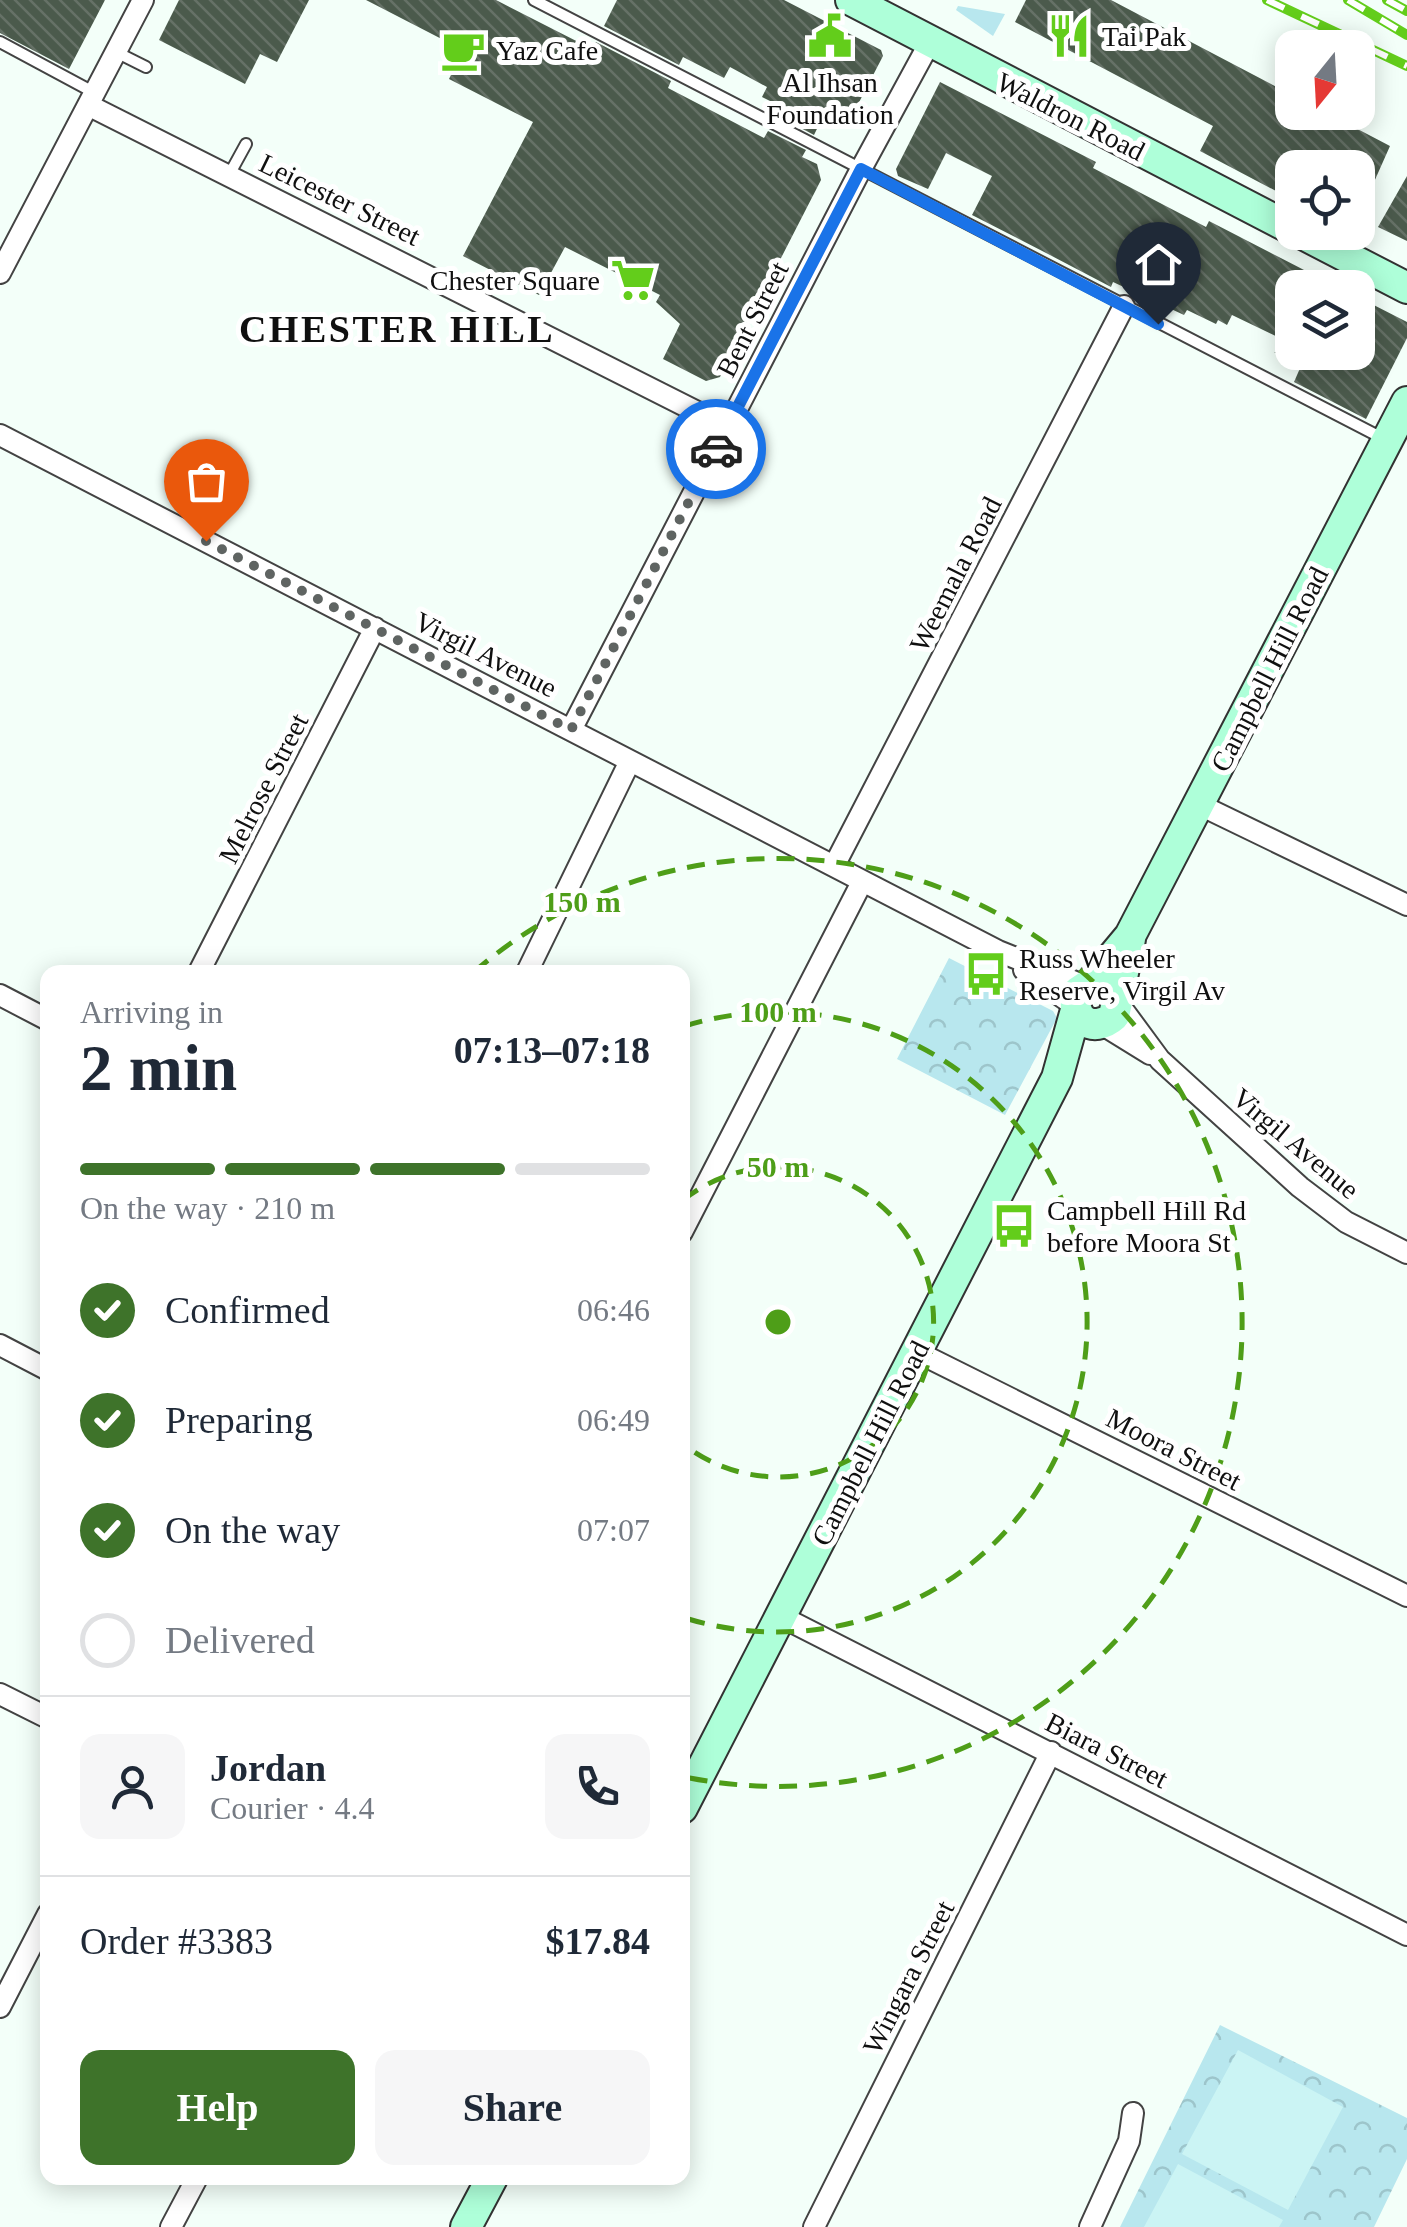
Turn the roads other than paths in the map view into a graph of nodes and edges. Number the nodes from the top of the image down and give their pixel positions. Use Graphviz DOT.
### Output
graph roads {
  1 [pos="143,0"];
  2 [pos="534,0"];
  3 [pos="851,0"];
  4 [pos="0,42"];
  5 [pos="930,42"];
  6 [pos="116,52"];
  7 [pos="146,67"];
  8 [pos="92,99"];
  9 [pos="246,144"];
  10 [pos="861,169"];
  11 [pos="229,175"];
  12 [pos="1275,220"];
  13 [pos="1333,250"];
  14 [pos="0,273"];
  15 [pos="1407,288"];
  16 [pos="1124,306"];
  17 [pos="1407,402"];
  18 [pos="727,427"];
  19 [pos="0,436"];
  20 [pos="1387,440"];
  21 [pos="375,628"];
  22 [pos="571,730"];
  23 [pos="630,761"];
  24 [pos="1200,805"];
  25 [pos="834,866"];
  26 [pos="862,882"];
  27 [pos="1407,906"];
  28 [pos="203,965"];
  29 [pos="529,965"];
  30 [pos="0,995"];
  31 [pos="1095,1005"];
  32 [pos="40,1016"];
  33 [pos="690,1216"];
  34 [pos="1407,1253"];
  35 [pos="0,1345"];
  36 [pos="917,1352"];
  37 [pos="40,1366"];
  38 [pos="1407,1596"];
  39 [pos="780,1616"];
  40 [pos="0,1694"];
  41 [pos="40,1714"];
  42 [pos="1051,1752"];
  43 [pos="690,1792"];
  44 [pos="40,1929"];
  45 [pos="1407,1935"];
  46 [pos="0,2006"];
  47 [pos="1134,2113"];
  48 [pos="192,2185"];
  49 [pos="488,2185"];
  50 [pos="171,2227"];
  51 [pos="466,2227"];
  52 [pos="814,2227"];
  53 [pos="1090,2227"];
  1 -- 6 [label="street"];
  2 -- 10 [label="lane"];
  3 -- 5 [label="street, Waldron Road"];
  4 -- 8 [label="lane"];
  5 -- 10 [label="street, Bent Street"];
  5 -- 12 [label="street, Waldron Road"];
  6 -- 7 [label="lane"];
  6 -- 8 [label="street"];
  8 -- 11 [label="street, Leicester Street"];
  8 -- 14 [label="street"];
  9 -- 11 [label="lane"];
  10 -- 16 [label="lane"];
  10 -- 18 [label="street, Bent Street"];
  11 -- 18 [label="street, Leicester Street"];
  13 -- 15 [label="street, Waldron Road"];
  16 -- 20 [label="lane"];
  16 -- 25 [label="street, Weemala Road"];
  17 -- 20 [label="street, Campbell Hill Road"];
  18 -- 22 [label="street, Bent Street"];
  19 -- 21 [label="street, Virgil Avenue"];
  20 -- 24 [label="street, Campbell Hill Road"];
  21 -- 22 [label="street, Virgil Avenue"];
  21 -- 28 [label="street, Melrose Street"];
  22 -- 23 [label="street, Virgil Avenue"];
  23 -- 25 [label="street, Virgil Avenue"];
  23 -- 29 [label="street"];
  24 -- 27 [label="street"];
  24 -- 31 [label="street, Campbell Hill Road"];
  25 -- 26 [label="street, Virgil Avenue"];
  26 -- 31 [label="street, Virgil Avenue"];
  26 -- 33 [label="street"];
  30 -- 32 [label="street"];
  31 -- 34 [label="street, Virgil Avenue"];
  31 -- 36 [label="street, Campbell Hill Road"];
  35 -- 37 [label="street"];
  36 -- 38 [label="street, Moora Street"];
  36 -- 39 [label="street, Campbell Hill Road"];
  39 -- 42 [label="street, Biara Street"];
  39 -- 43 [label="street, Campbell Hill Road"];
  40 -- 41 [label="street"];
  42 -- 45 [label="street, Biara Street"];
  42 -- 52 [label="street, Wingara Street"];
  44 -- 46 [label="street"];
  47 -- 53 [label="street"];
  48 -- 50 [label="street"];
  49 -- 51 [label="street"];
}
